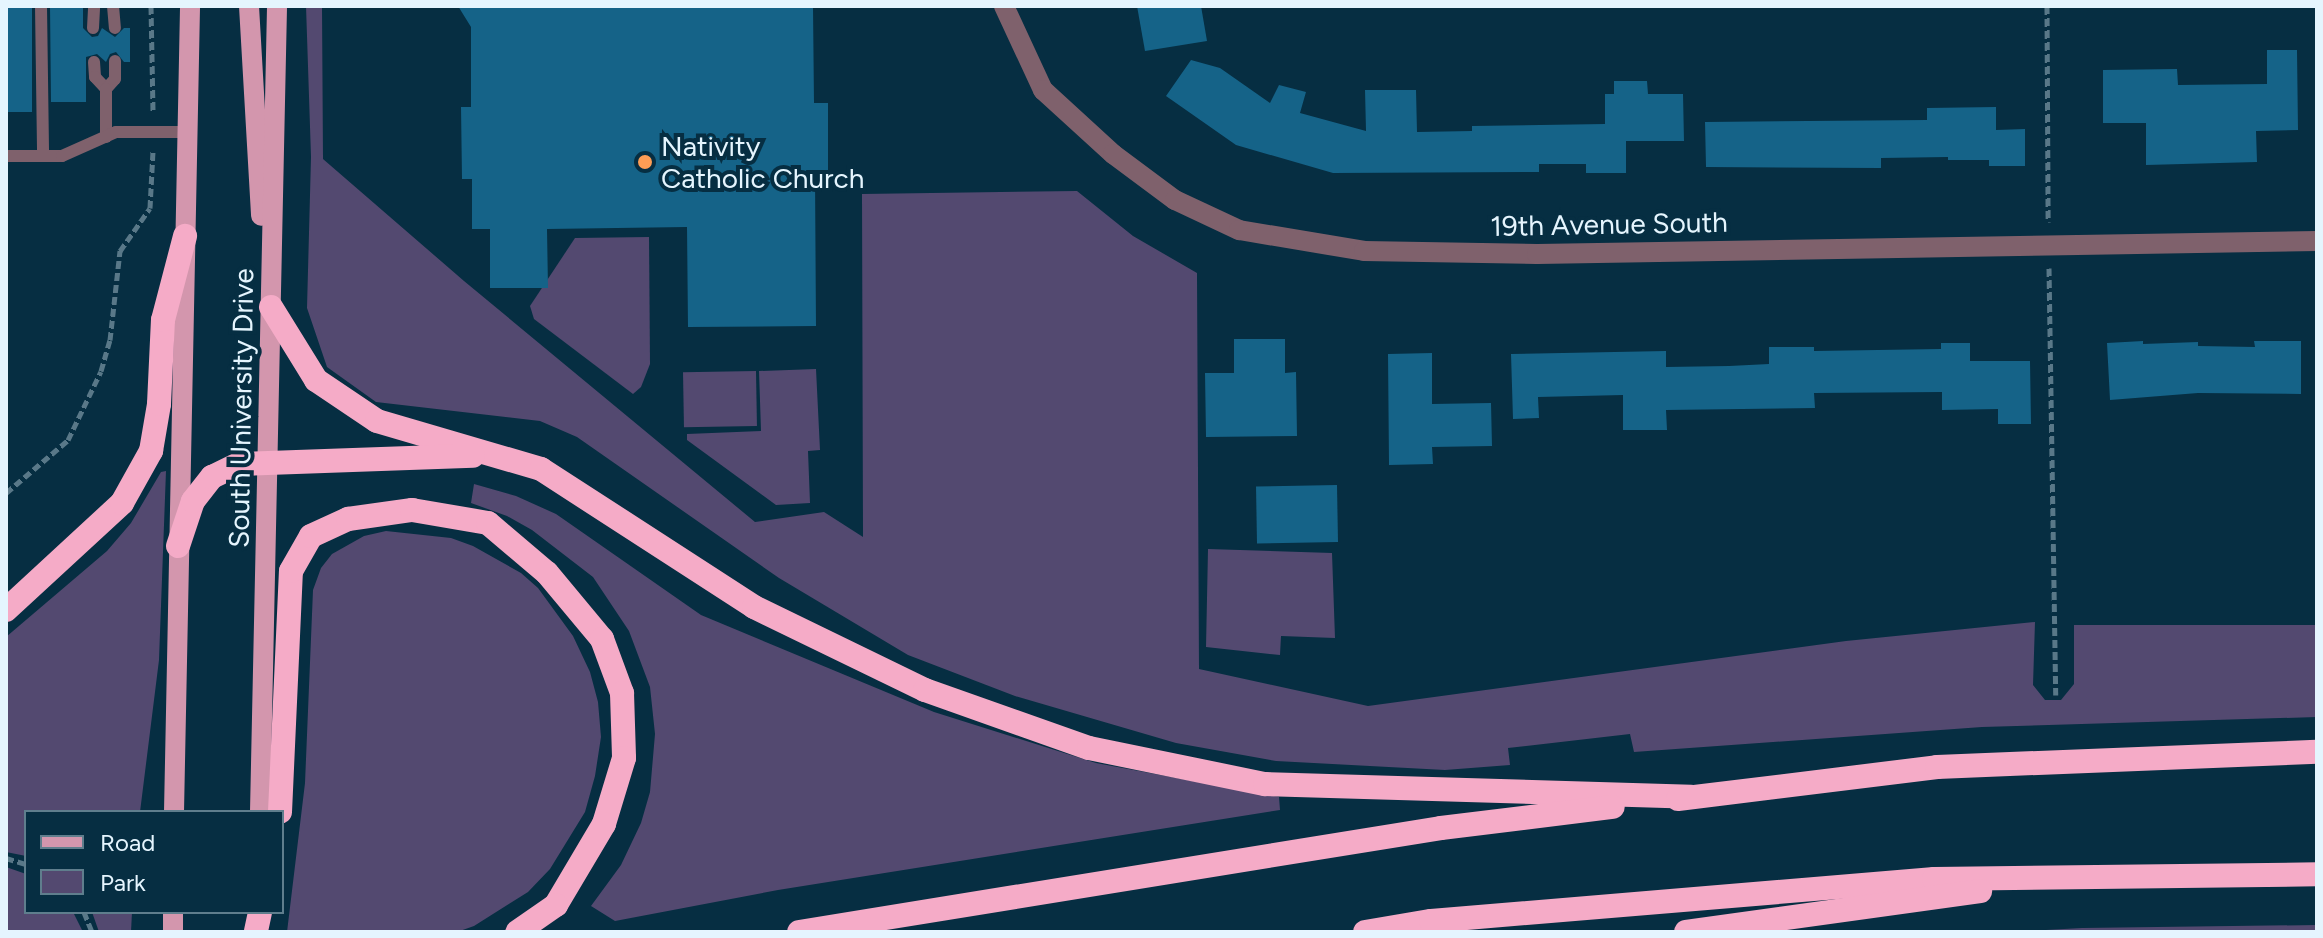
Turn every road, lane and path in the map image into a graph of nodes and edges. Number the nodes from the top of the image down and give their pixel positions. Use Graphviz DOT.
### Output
graph roads {
  1 [pos="41,6"];
  2 [pos="94,6"];
  3 [pos="113,6"];
  4 [pos="151,6"];
  5 [pos="190,6"];
  6 [pos="249,6"];
  7 [pos="277,6"];
  8 [pos="1004,6"];
  9 [pos="2047,6"];
  10 [pos="93,28"];
  11 [pos="115,28"];
  12 [pos="115,61"];
  13 [pos="94,62"];
  14 [pos="106,89"];
  15 [pos="153,131"];
  16 [pos="187,132"];
  17 [pos="106,137"];
  18 [pos="6,156"];
  19 [pos="43,156"];
  20 [pos="185,236"];
  21 [pos="2317,241"];
  22 [pos="2048,245"];
  23 [pos="271,307"];
  24 [pos="487,455"];
  25 [pos="269,461"];
  26 [pos="6,493"];
  27 [pos="178,546"];
  28 [pos="6,610"];
  29 [pos="2056,695"];
  30 [pos="2317,752"];
  31 [pos="1691,797"];
  32 [pos="174,810"];
  33 [pos="260,810"];
  34 [pos="280,810"];
  35 [pos="2317,874"];
  36 [pos="2081,877"];
  37 [pos="517,932"];
  38 [pos="799,932"];
  39 [pos="1365,932"];
  40 [pos="1686,932"];
  1 -- 19 [label="lane"];
  2 -- 10 [label="lane"];
  3 -- 11 [label="lane"];
  4 -- 15 [label="path"];
  5 -- 16 [label="main road"];
  6 -- 23 [label="main road"];
  7 -- 23 [label="main road, South University Drive"];
  8 -- 22 [label="street, 19th Avenue South"];
  9 -- 22 [label="path"];
  12 -- 14 [label="lane"];
  13 -- 14 [label="lane"];
  14 -- 17 [label="lane"];
  15 -- 16 [label="lane"];
  15 -- 17 [label="lane"];
  15 -- 26 [label="path"];
  16 -- 20 [label="main road"];
  17 -- 19 [label="lane"];
  18 -- 19 [label="lane"];
  20 -- 27 [label="main road"];
  20 -- 28 [label="highway"];
  21 -- 22 [label="street, 19th Avenue South"];
  22 -- 29 [label="path"];
  23 -- 24 [label="highway"];
  23 -- 25 [label="main road, South University Drive"];
  24 -- 25 [label="highway"];
  24 -- 31 [label="highway"];
  25 -- 27 [label="highway"];
  25 -- 33 [label="main road, South University Drive"];
  27 -- 32 [label="main road"];
  30 -- 31 [label="highway"];
  31 -- 38 [label="highway"];
  34 -- 37 [label="highway"];
  35 -- 36 [label="highway"];
  36 -- 39 [label="highway"];
  36 -- 40 [label="highway"];
}
